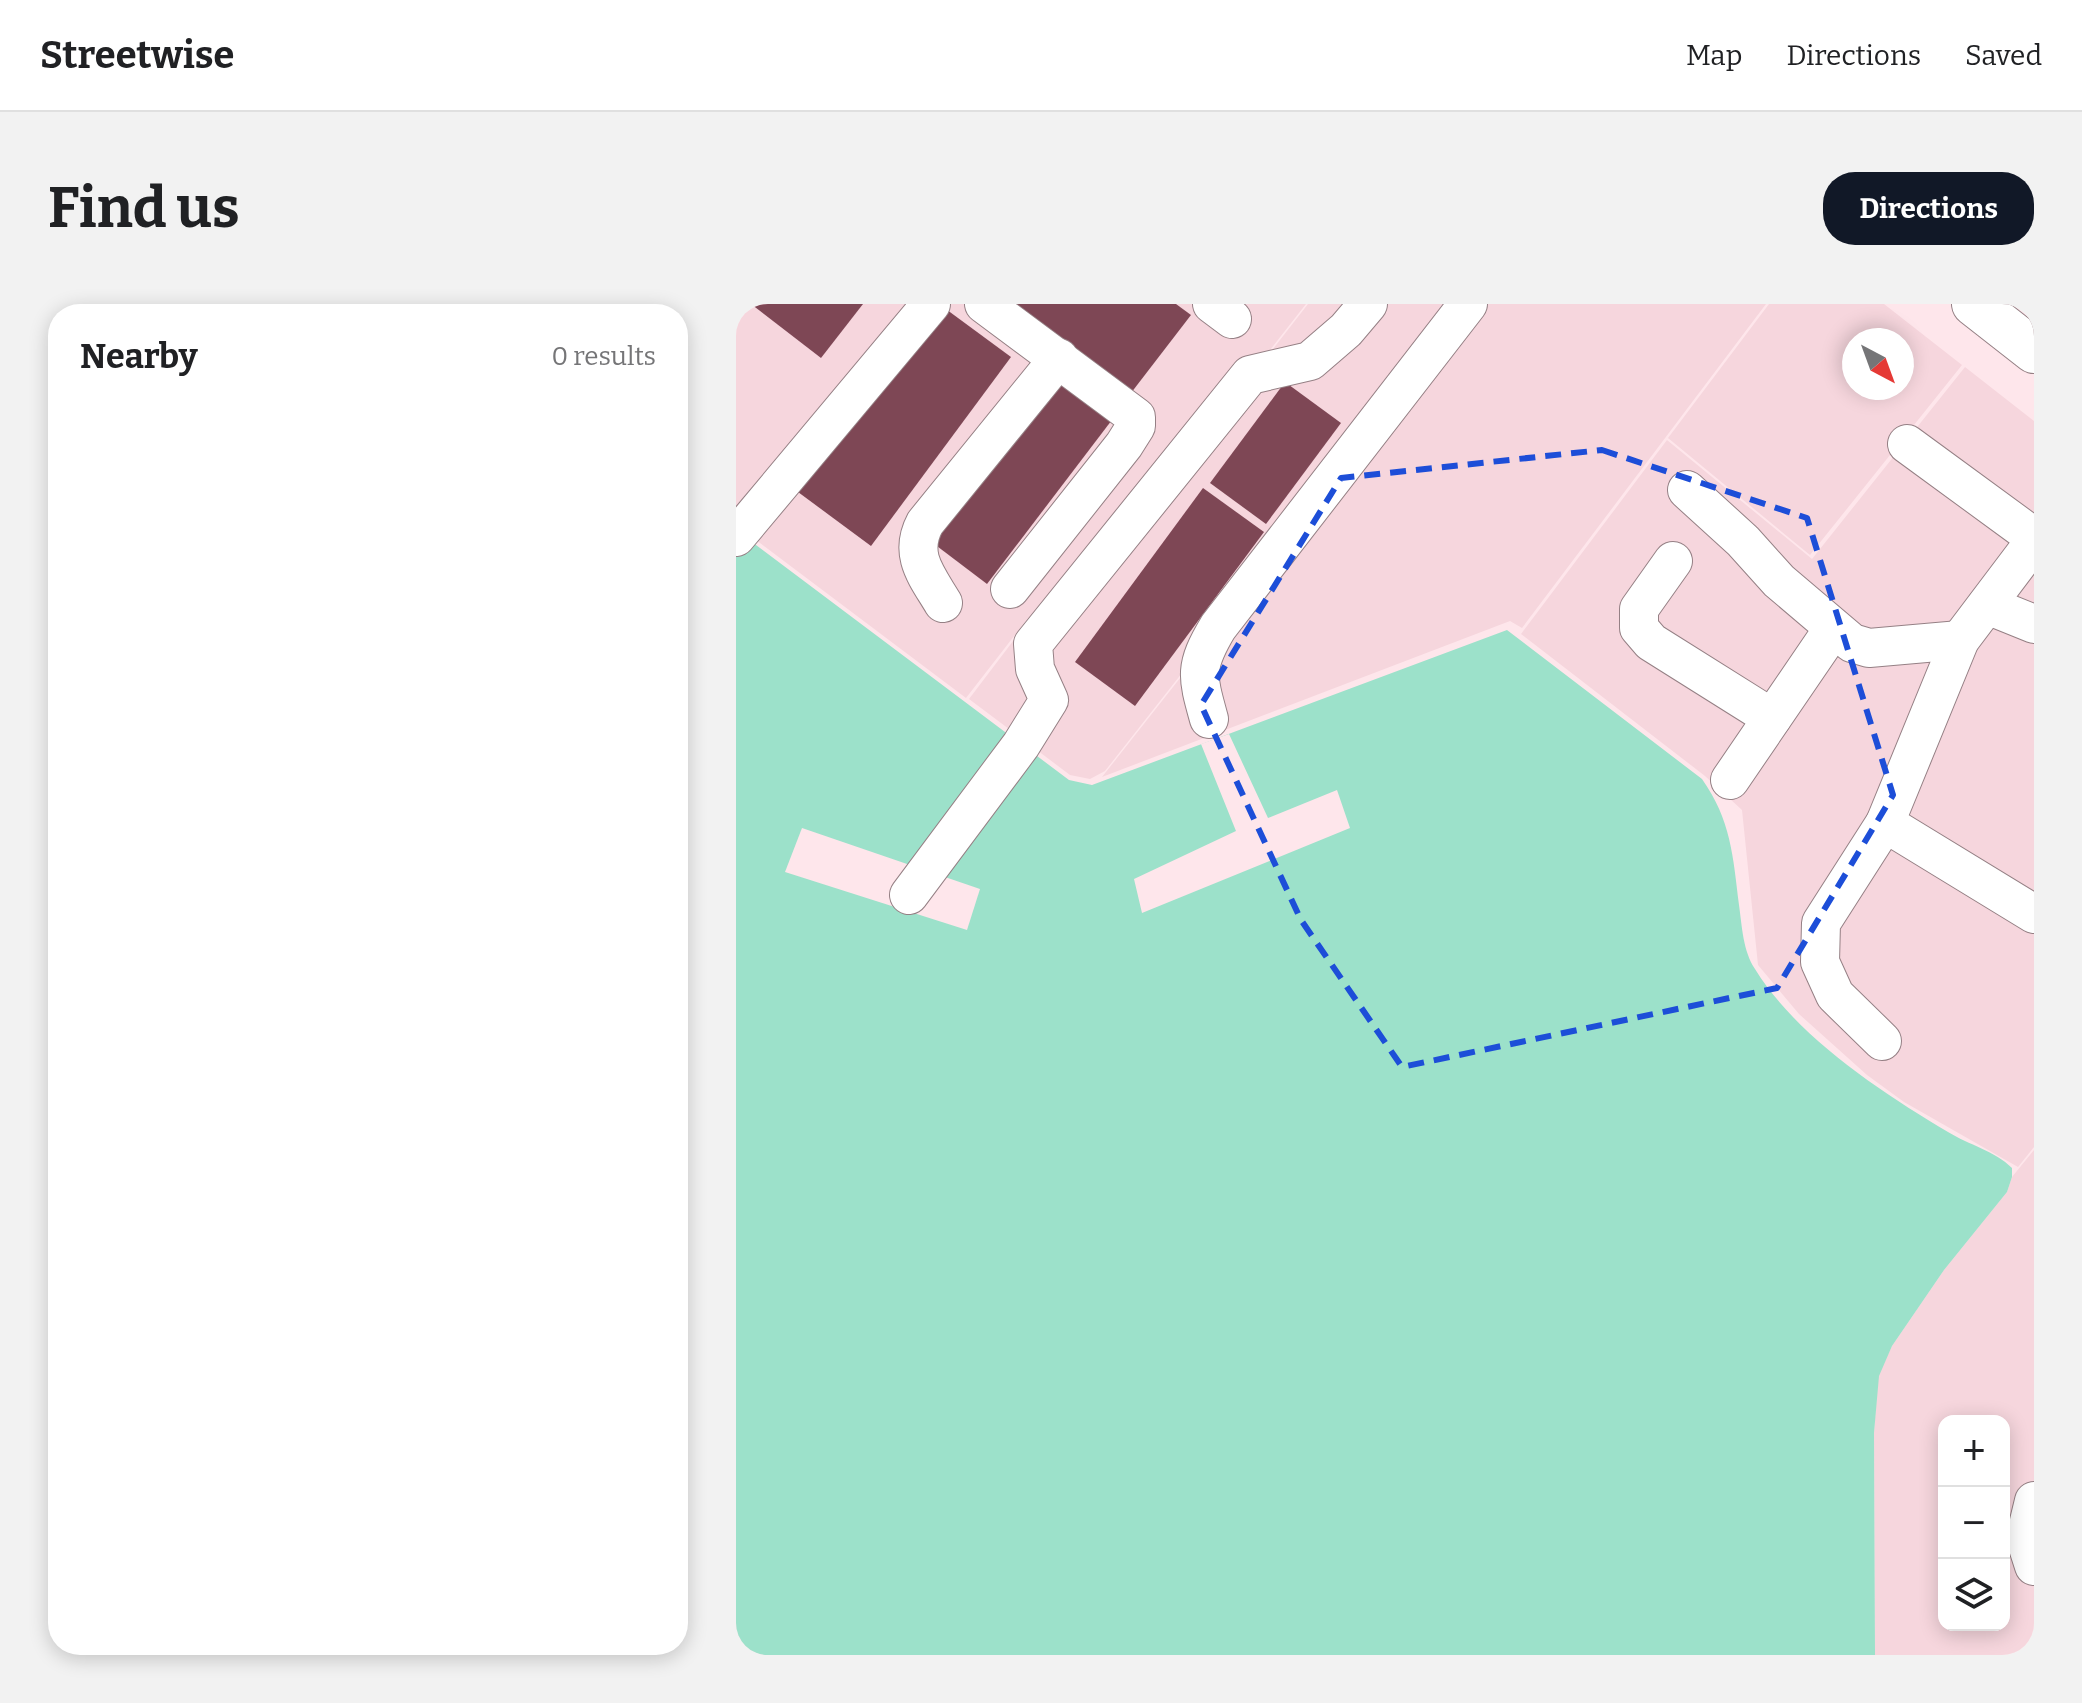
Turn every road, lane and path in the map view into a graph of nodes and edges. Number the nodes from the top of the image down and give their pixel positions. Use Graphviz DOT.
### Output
graph roads {
  1 [pos="931,304"];
  2 [pos="984,304"];
  3 [pos="1368,304"];
  4 [pos="1468,304"];
  5 [pos="1974,304"];
  6 [pos="2034,351"];
  7 [pos="1059,358"];
  8 [pos="1907,444"];
  9 [pos="1687,490"];
  10 [pos="736,537"];
  11 [pos="2034,539"];
  12 [pos="1673,561"];
  13 [pos="1010,589"];
  14 [pos="943,603"];
  15 [pos="1987,605"];
  16 [pos="2034,624"];
  17 [pos="1833,629"];
  18 [pos="1960,640"];
  19 [pos="1772,718"];
  20 [pos="1209,719"];
  21 [pos="1730,780"];
  22 [pos="1885,823"];
  23 [pos="909,895"];
  24 [pos="2034,914"];
  25 [pos="1882,1041"];
  26 [pos="2034,1501"];
  27 [pos="2034,1566"];
  1 -- 10 [label="lane"];
  2 -- 7 [label="lane"];
  3 -- 23 [label="lane"];
  4 -- 20 [label="lane"];
  5 -- 6 [label="main road"];
  7 -- 13 [label="lane"];
  7 -- 14 [label="lane"];
  8 -- 11 [label="lane"];
  9 -- 17 [label="lane"];
  11 -- 15 [label="lane"];
  12 -- 19 [label="lane"];
  15 -- 16 [label="lane"];
  15 -- 18 [label="lane"];
  17 -- 18 [label="lane"];
  17 -- 19 [label="lane"];
  18 -- 22 [label="lane"];
  19 -- 21 [label="lane"];
  22 -- 24 [label="lane"];
  22 -- 25 [label="lane"];
  26 -- 27 [label="lane"];
}
